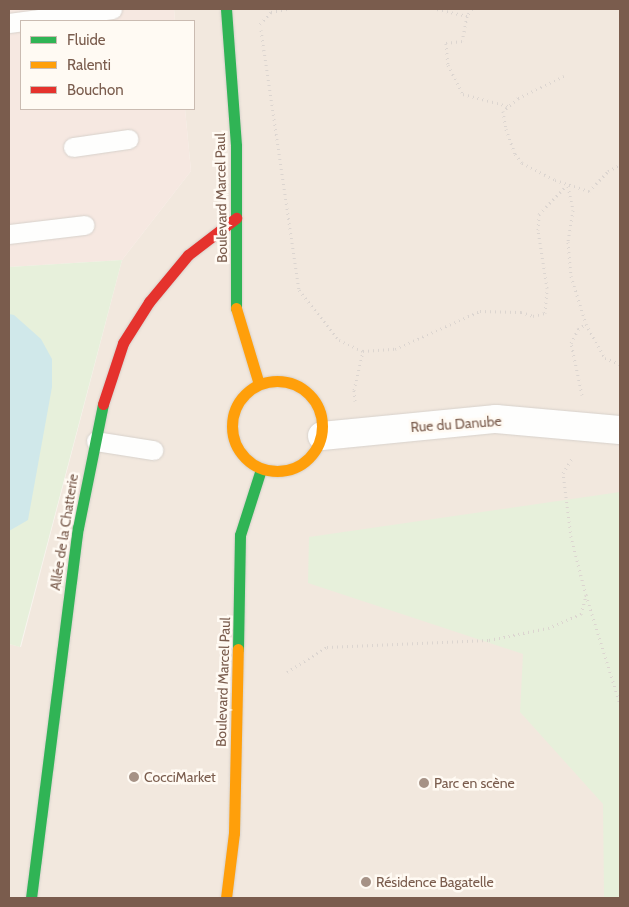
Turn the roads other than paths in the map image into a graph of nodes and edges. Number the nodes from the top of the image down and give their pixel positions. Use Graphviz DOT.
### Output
graph roads {
  1 [pos="112,9"];
  2 [pos="226,9"];
  3 [pos="31,20"];
  4 [pos="128,139"];
  5 [pos="73,147"];
  6 [pos="236,218"];
  7 [pos="84,225"];
  8 [pos="9,234"];
  9 [pos="259,384"];
  10 [pos="620,430"];
  11 [pos="322,436"];
  12 [pos="96,441"];
  13 [pos="153,450"];
  14 [pos="261,469"];
  15 [pos="31,898"];
  16 [pos="226,898"];
  1 -- 3 [label="lane"];
  2 -- 6 [label="street, Boulevard Marcel Paul"];
  4 -- 5 [label="lane"];
  6 -- 9 [label="street, Boulevard Marcel Paul"];
  6 -- 12 [label="street, Allée de la Chatterie"];
  7 -- 8 [label="lane"];
  9 -- 11 [label="street"];
  9 -- 14 [label="street"];
  10 -- 11 [label="street, Rue du Danube"];
  11 -- 14 [label="street"];
  12 -- 13 [label="lane"];
  12 -- 15 [label="street, Allée de la Chatterie"];
  14 -- 16 [label="street, Boulevard Marcel Paul"];
}
